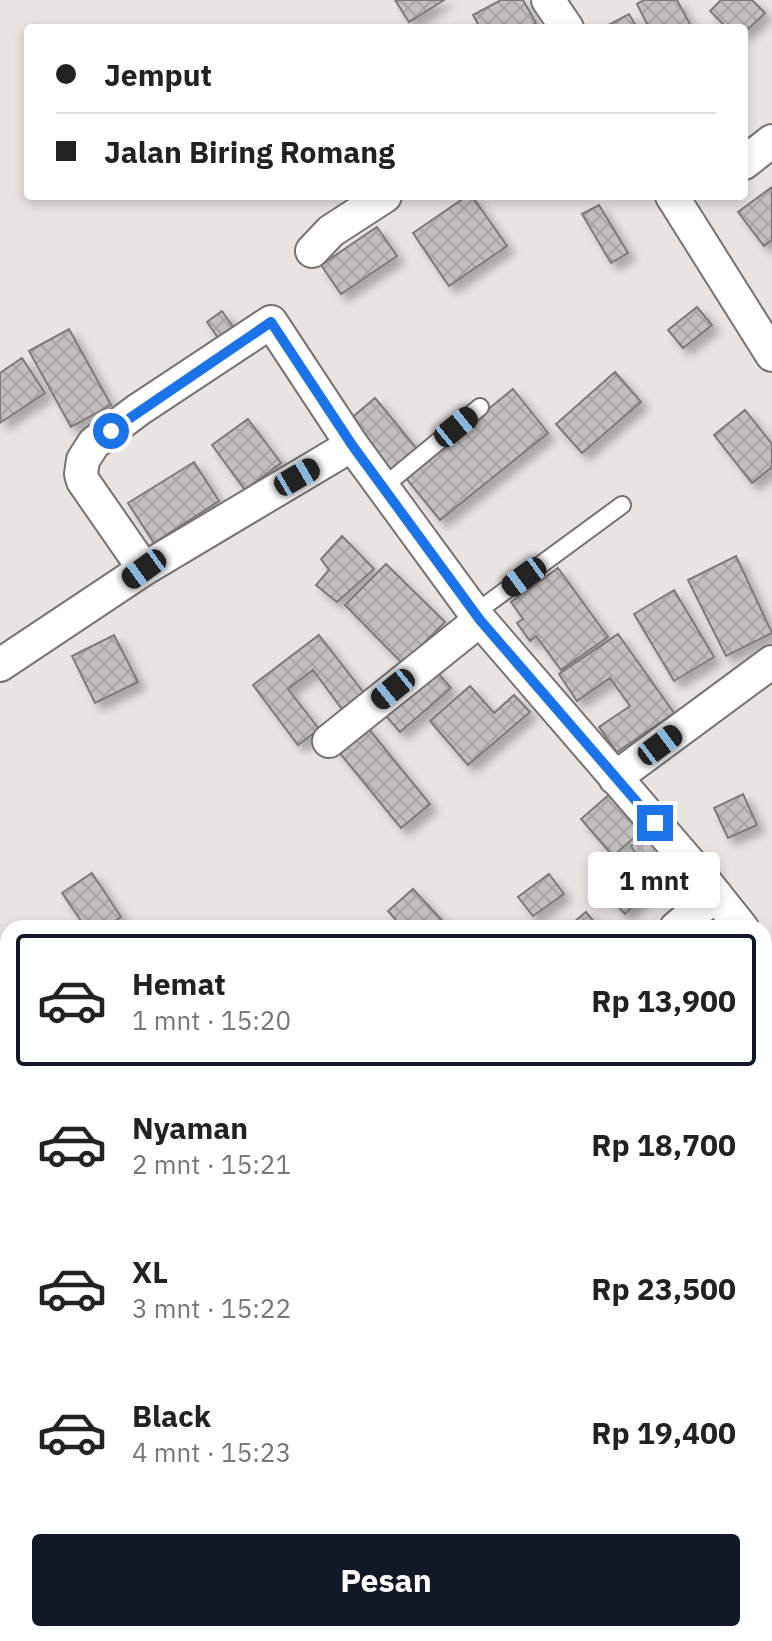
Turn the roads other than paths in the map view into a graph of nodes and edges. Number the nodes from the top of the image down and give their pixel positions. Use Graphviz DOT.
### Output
graph roads {
  1 [pos="548,0"];
  2 [pos="564,24"];
  3 [pos="772,141"];
  4 [pos="748,160"];
  5 [pos="379,200"];
  6 [pos="686,202"];
  7 [pos="312,251"];
  8 [pos="772,355"];
  9 [pos="480,407"];
  10 [pos="352,445"];
  11 [pos="383,487"];
  12 [pos="622,505"];
  13 [pos="144,569"];
  14 [pos="478,616"];
  15 [pos="772,662"];
  16 [pos="0,665"];
  17 [pos="329,741"];
  18 [pos="615,778"];
  19 [pos="716,895"];
  20 [pos="686,920"];
  21 [pos="736,920"];
  1 -- 2 [label="street"];
  3 -- 4 [label="street"];
  5 -- 7 [label="street"];
  6 -- 8 [label="street"];
  9 -- 11 [label="lane"];
  10 -- 11 [label="street"];
  10 -- 13 [label="street"];
  10 -- 13 [label="street"];
  11 -- 14 [label="street"];
  12 -- 14 [label="lane"];
  13 -- 16 [label="street"];
  14 -- 17 [label="street"];
  14 -- 18 [label="street"];
  15 -- 18 [label="street"];
  18 -- 19 [label="street"];
  19 -- 20 [label="street"];
  19 -- 21 [label="street"];
}
